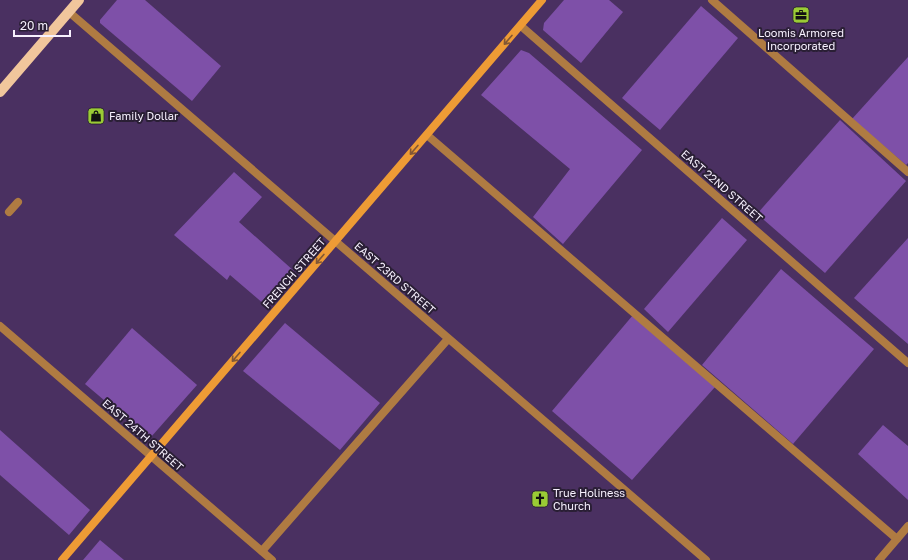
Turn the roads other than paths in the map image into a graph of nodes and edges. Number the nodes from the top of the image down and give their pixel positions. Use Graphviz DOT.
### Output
graph roads {
  1 [pos="79,0"];
  2 [pos="542,0"];
  3 [pos="712,0"];
  4 [pos="69,12"];
  5 [pos="521,26"];
  6 [pos="0,92"];
  7 [pos="427,135"];
  8 [pos="908,172"];
  9 [pos="18,202"];
  10 [pos="9,212"];
  11 [pos="336,241"];
  12 [pos="0,326"];
  13 [pos="448,339"];
  14 [pos="908,363"];
  15 [pos="151,456"];
  16 [pos="908,526"];
  17 [pos="897,539"];
  18 [pos="262,551"];
  19 [pos="62,560"];
  20 [pos="272,560"];
  21 [pos="706,560"];
  22 [pos="879,560"];
  1 -- 4 [label="main road"];
  2 -- 5 [label="main road, FRENCH STREET"];
  3 -- 8 [label="street"];
  4 -- 6 [label="main road"];
  4 -- 11 [label="street, EAST 23RD STREET"];
  5 -- 7 [label="main road, FRENCH STREET, one-way"];
  5 -- 14 [label="street, EAST 22ND STREET"];
  7 -- 11 [label="main road, FRENCH STREET, one-way"];
  7 -- 17 [label="street"];
  9 -- 10 [label="street"];
  11 -- 13 [label="street, EAST 23RD STREET"];
  11 -- 15 [label="main road, FRENCH STREET, one-way"];
  12 -- 15 [label="street, EAST 24TH STREET"];
  13 -- 18 [label="street"];
  13 -- 21 [label="street, EAST 23RD STREET"];
  15 -- 18 [label="street, EAST 24TH STREET"];
  15 -- 19 [label="main road, FRENCH STREET"];
  16 -- 17 [label="street"];
  17 -- 22 [label="street"];
  18 -- 20 [label="street, EAST 24TH STREET"];
}
